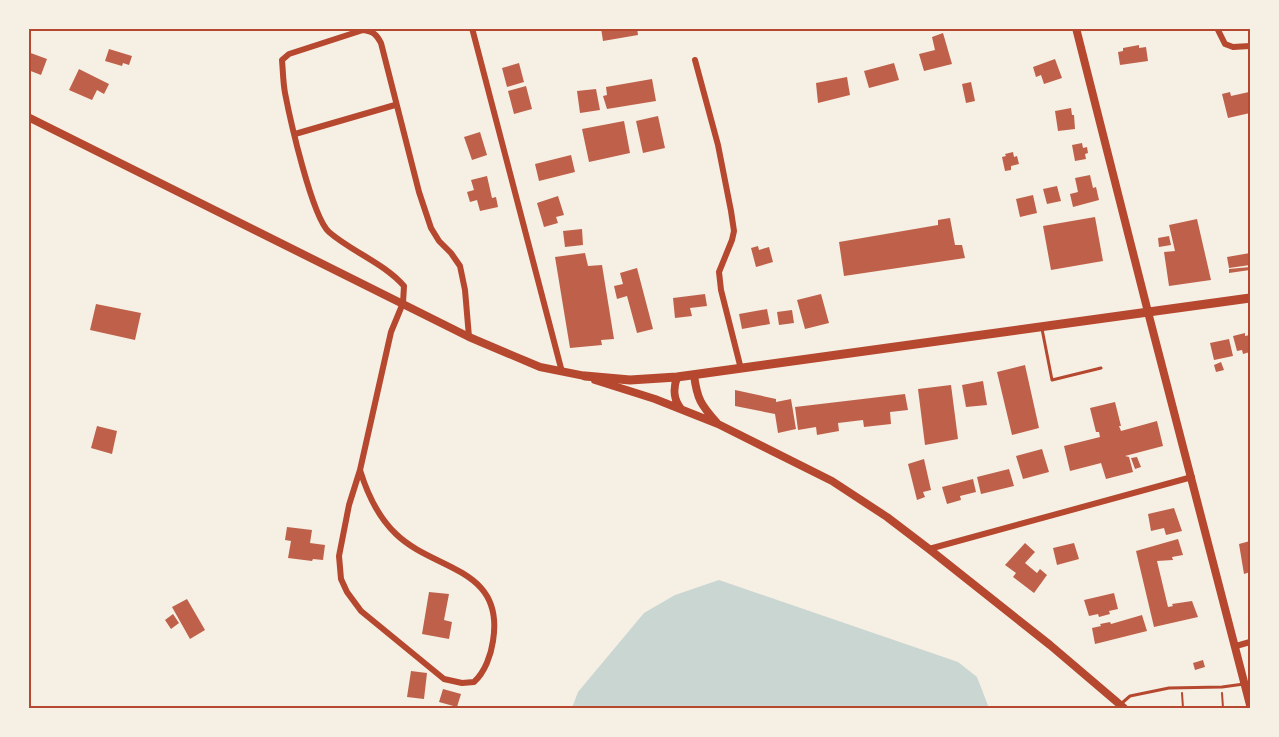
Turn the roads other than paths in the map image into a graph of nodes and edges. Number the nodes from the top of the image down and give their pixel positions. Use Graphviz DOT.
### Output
graph roads {
  1 [pos="472,28"];
  2 [pos="1076,28"];
  3 [pos="1217,28"];
  4 [pos="1251,46"];
  5 [pos="695,60"];
  6 [pos="395,105"];
  7 [pos="28,117"];
  8 [pos="295,134"];
  9 [pos="1251,298"];
  10 [pos="403,303"];
  11 [pos="1148,312"];
  12 [pos="1042,327"];
  13 [pos="469,337"];
  14 [pos="1101,368"];
  15 [pos="741,369"];
  16 [pos="562,372"];
  17 [pos="694,375"];
  18 [pos="585,376"];
  19 [pos="677,377"];
  20 [pos="692,415"];
  21 [pos="718,424"];
  22 [pos="360,470"];
  23 [pos="1192,477"];
  24 [pos="929,549"];
  25 [pos="1251,642"];
  26 [pos="1236,646"];
  27 [pos="1245,683"];
  28 [pos="1251,705"];
  29 [pos="1122,707"];
  1 -- 16 [label="street"];
  2 -- 11 [label="street"];
  3 -- 4 [label="street"];
  5 -- 15 [label="street"];
  6 -- 8 [label="street"];
  6 -- 8 [label="street"];
  6 -- 13 [label="street"];
  7 -- 10 [label="main road"];
  8 -- 10 [label="street"];
  9 -- 11 [label="main road"];
  10 -- 13 [label="main road"];
  10 -- 22 [label="street"];
  11 -- 12 [label="main road"];
  11 -- 23 [label="main road"];
  12 -- 14 [label="lane"];
  12 -- 15 [label="main road"];
  13 -- 16 [label="main road"];
  15 -- 17 [label="main road"];
  16 -- 18 [label="main road"];
  17 -- 19 [label="main road"];
  17 -- 21 [label="street"];
  18 -- 19 [label="main road"];
  18 -- 20 [label="street"];
  19 -- 20 [label="street"];
  20 -- 21 [label="street"];
  21 -- 24 [label="street"];
  22 -- 22 [label="street"];
  23 -- 24 [label="street"];
  23 -- 26 [label="main road"];
  24 -- 29 [label="street"];
  25 -- 26 [label="street"];
  26 -- 27 [label="main road"];
  27 -- 28 [label="main road"];
  27 -- 29 [label="lane"];
}
